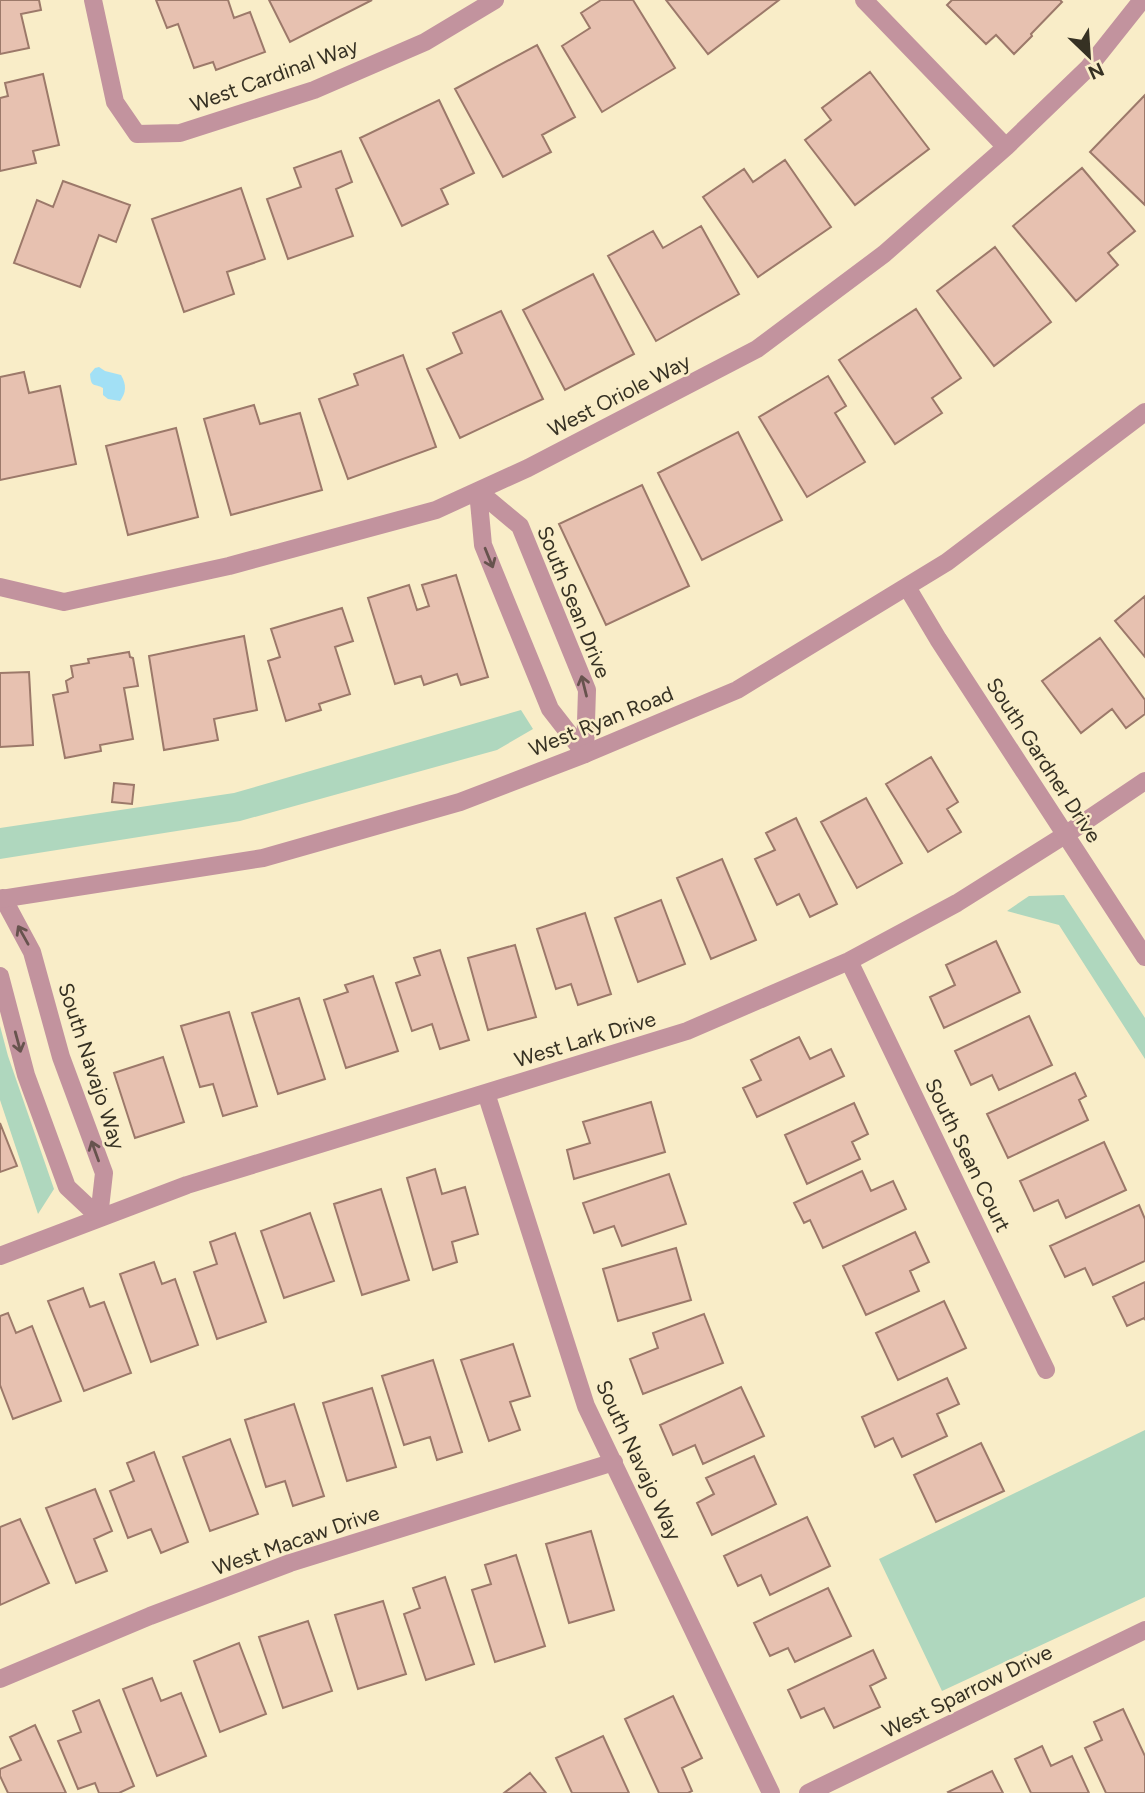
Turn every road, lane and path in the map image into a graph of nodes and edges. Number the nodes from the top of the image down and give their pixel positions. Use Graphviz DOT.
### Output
graph roads {
  1 [pos="93,0"];
  2 [pos="495,0"];
  3 [pos="864,0"];
  4 [pos="1142,0"];
  5 [pos="1006,147"];
  6 [pos="1145,412"];
  7 [pos="478,491"];
  8 [pos="0,587"];
  9 [pos="907,587"];
  10 [pos="585,754"];
  11 [pos="1145,781"];
  12 [pos="1065,835"];
  13 [pos="1,904"];
  14 [pos="1145,957"];
  15 [pos="849,961"];
  16 [pos="0,976"];
  17 [pos="486,1093"];
  18 [pos="99,1217"];
  19 [pos="0,1256"];
  20 [pos="1046,1370"];
  21 [pos="614,1462"];
  22 [pos="1145,1630"];
  23 [pos="0,1679"];
  24 [pos="771,1793"];
  25 [pos="808,1793"];
  1 -- 2 [label="street, West Cardinal Way"];
  3 -- 5 [label="street"];
  4 -- 5 [label="street, West Oriole Way"];
  5 -- 7 [label="street, West Oriole Way"];
  6 -- 9 [label="street, West Ryan Road"];
  7 -- 8 [label="street, West Oriole Way"];
  7 -- 10 [label="street, one-way"];
  10 -- 7 [label="street, South Sean Drive, one-way"];
  9 -- 10 [label="street, West Ryan Road"];
  9 -- 12 [label="street, South Gardner Drive"];
  10 -- 13 [label="street, West Ryan Road"];
  11 -- 12 [label="street, West Lark Drive"];
  12 -- 14 [label="street, South Gardner Drive"];
  12 -- 15 [label="street, West Lark Drive"];
  18 -- 13 [label="street, South Navajo Way, one-way"];
  15 -- 17 [label="street, West Lark Drive"];
  15 -- 20 [label="street, South Sean Court"];
  16 -- 18 [label="street, one-way"];
  17 -- 18 [label="street, West Lark Drive"];
  17 -- 21 [label="street, South Navajo Way"];
  18 -- 19 [label="street, West Lark Drive"];
  21 -- 23 [label="street, West Macaw Drive"];
  21 -- 24 [label="street, South Navajo Way"];
  22 -- 25 [label="street, West Sparrow Drive"];
}
